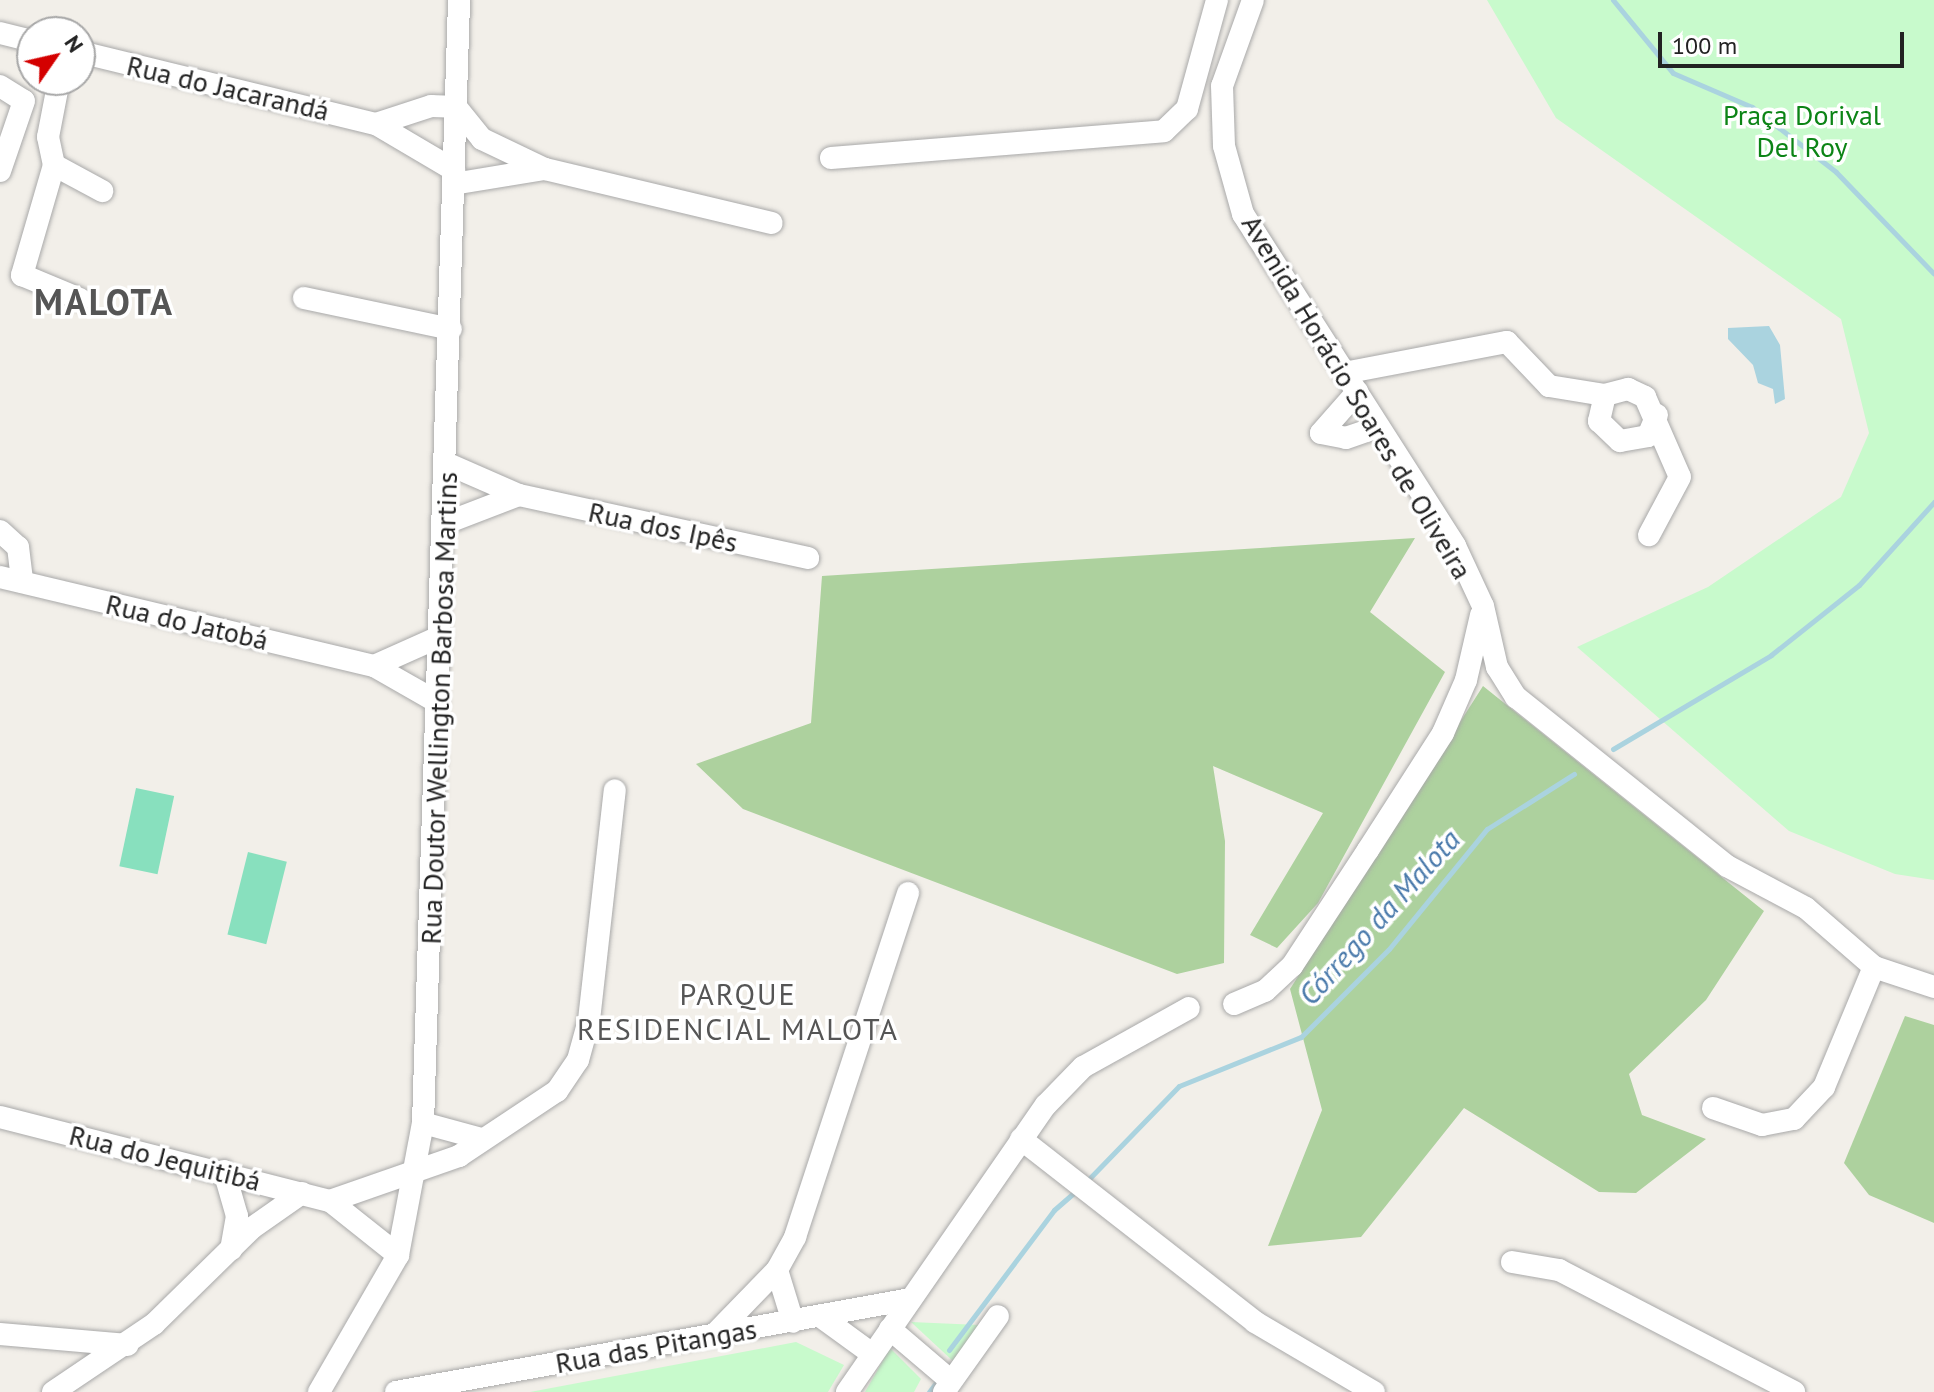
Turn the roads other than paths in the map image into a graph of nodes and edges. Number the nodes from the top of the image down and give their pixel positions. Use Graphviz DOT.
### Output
graph roads {
  1 [pos="459,0"];
  2 [pos="1217,0"];
  3 [pos="1253,0"];
  4 [pos="96,56"];
  5 [pos="0,86"];
  6 [pos="56,96"];
  7 [pos="456,107"];
  8 [pos="376,124"];
  9 [pos="831,158"];
  10 [pos="54,165"];
  11 [pos="545,169"];
  12 [pos="0,171"];
  13 [pos="454,177"];
  14 [pos="102,191"];
  15 [pos="772,223"];
  16 [pos="304,298"];
  17 [pos="80,299"];
  18 [pos="451,329"];
  19 [pos="1344,373"];
  20 [pos="1357,392"];
  21 [pos="1605,395"];
  22 [pos="1657,415"];
  23 [pos="1375,422"];
  24 [pos="448,464"];
  25 [pos="519,495"];
  26 [pos="446,523"];
  27 [pos="0,531"];
  28 [pos="1649,535"];
  29 [pos="808,558"];
  30 [pos="11,580"];
  31 [pos="1483,606"];
  32 [pos="441,636"];
  33 [pos="374,666"];
  34 [pos="437,702"];
  35 [pos="615,790"];
  36 [pos="908,893"];
  37 [pos="1874,967"];
  38 [pos="1934,987"];
  39 [pos="1234,1004"];
  40 [pos="1189,1008"];
  41 [pos="1713,1108"];
  42 [pos="0,1117"];
  43 [pos="423,1123"];
  44 [pos="482,1139"];
  45 [pos="1021,1139"];
  46 [pos="224,1171"];
  47 [pos="414,1174"];
  48 [pos="302,1193"];
  49 [pos="330,1201"];
  50 [pos="231,1249"];
  51 [pos="398,1255"];
  52 [pos="1512,1262"];
  53 [pos="777,1270"];
  54 [pos="911,1299"];
  55 [pos="820,1316"];
  56 [pos="998,1316"];
  57 [pos="793,1322"];
  58 [pos="890,1329"];
  59 [pos="0,1334"];
  60 [pos="714,1335"];
  61 [pos="128,1345"];
  62 [pos="871,1353"];
  63 [pos="948,1386"];
  64 [pos="53,1392"];
  65 [pos="319,1392"];
  66 [pos="396,1392"];
  67 [pos="847,1392"];
  68 [pos="1374,1392"];
  69 [pos="1794,1392"];
  1 -- 7 [label="street, Rua Doutor Wellington Barbosa Martins"];
  2 -- 9 [label="street"];
  3 -- 19 [label="street, Avenida Horácio Soares de Oliveira"];
  4 -- 8 [label="street, Rua do Jacarandá"];
  5 -- 12 [label="street"];
  6 -- 10 [label="street"];
  7 -- 8 [label="street"];
  7 -- 11 [label="street"];
  7 -- 13 [label="street, Rua Doutor Wellington Barbosa Martins"];
  8 -- 13 [label="street, Rua do Jacarandá"];
  10 -- 14 [label="street"];
  10 -- 17 [label="street"];
  11 -- 13 [label="street"];
  11 -- 15 [label="street"];
  13 -- 18 [label="street, Rua Doutor Wellington Barbosa Martins"];
  16 -- 18 [label="street"];
  18 -- 24 [label="street, Rua Doutor Wellington Barbosa Martins"];
  19 -- 20 [label="street, Avenida Horácio Soares de Oliveira"];
  19 -- 21 [label="street"];
  20 -- 23 [label="street, Avenida Horácio Soares de Oliveira"];
  20 -- 23 [label="street"];
  21 -- 22 [label="street"];
  21 -- 22 [label="street"];
  22 -- 28 [label="street"];
  23 -- 31 [label="street, Avenida Horácio Soares de Oliveira"];
  24 -- 25 [label="street, Rua dos Ipês"];
  24 -- 26 [label="street, Rua Doutor Wellington Barbosa Martins"];
  25 -- 26 [label="street"];
  25 -- 29 [label="street, Rua dos Ipês"];
  26 -- 32 [label="street, Rua Doutor Wellington Barbosa Martins"];
  27 -- 30 [label="street"];
  30 -- 33 [label="street, Rua do Jatobá"];
  31 -- 37 [label="street"];
  31 -- 39 [label="street, Avenida Horácio Soares de Oliveira"];
  32 -- 33 [label="street"];
  32 -- 34 [label="street, Rua Doutor Wellington Barbosa Martins"];
  33 -- 34 [label="street, Rua do Jatobá"];
  34 -- 43 [label="street, Rua Doutor Wellington Barbosa Martins"];
  35 -- 44 [label="street"];
  36 -- 53 [label="street"];
  37 -- 38 [label="street"];
  37 -- 41 [label="street"];
  40 -- 45 [label="street"];
  42 -- 46 [label="street, Rua do Jequitibá"];
  43 -- 44 [label="street"];
  43 -- 47 [label="street, Rua Doutor Wellington Barbosa Martins"];
  44 -- 47 [label="street"];
  45 -- 54 [label="street"];
  45 -- 68 [label="street"];
  46 -- 48 [label="street, Rua do Jequitibá"];
  46 -- 50 [label="street"];
  47 -- 49 [label="street"];
  47 -- 51 [label="street, Rua Doutor Wellington Barbosa Martins"];
  48 -- 49 [label="street, Rua do Jequitibá"];
  48 -- 50 [label="street"];
  49 -- 51 [label="street, Rua do Jequitibá"];
  50 -- 61 [label="street"];
  51 -- 65 [label="street, Rua Doutor Wellington Barbosa Martins"];
  52 -- 69 [label="street"];
  53 -- 57 [label="street"];
  53 -- 60 [label="street"];
  54 -- 55 [label="street, Rua das Pitangas"];
  54 -- 58 [label="street"];
  55 -- 57 [label="street, Rua das Pitangas"];
  55 -- 62 [label="street"];
  56 -- 63 [label="street"];
  57 -- 60 [label="street, Rua das Pitangas"];
  58 -- 62 [label="street"];
  58 -- 63 [label="street"];
  59 -- 61 [label="street"];
  60 -- 66 [label="street, Rua das Pitangas"];
  61 -- 64 [label="street"];
  62 -- 67 [label="street"];
}
